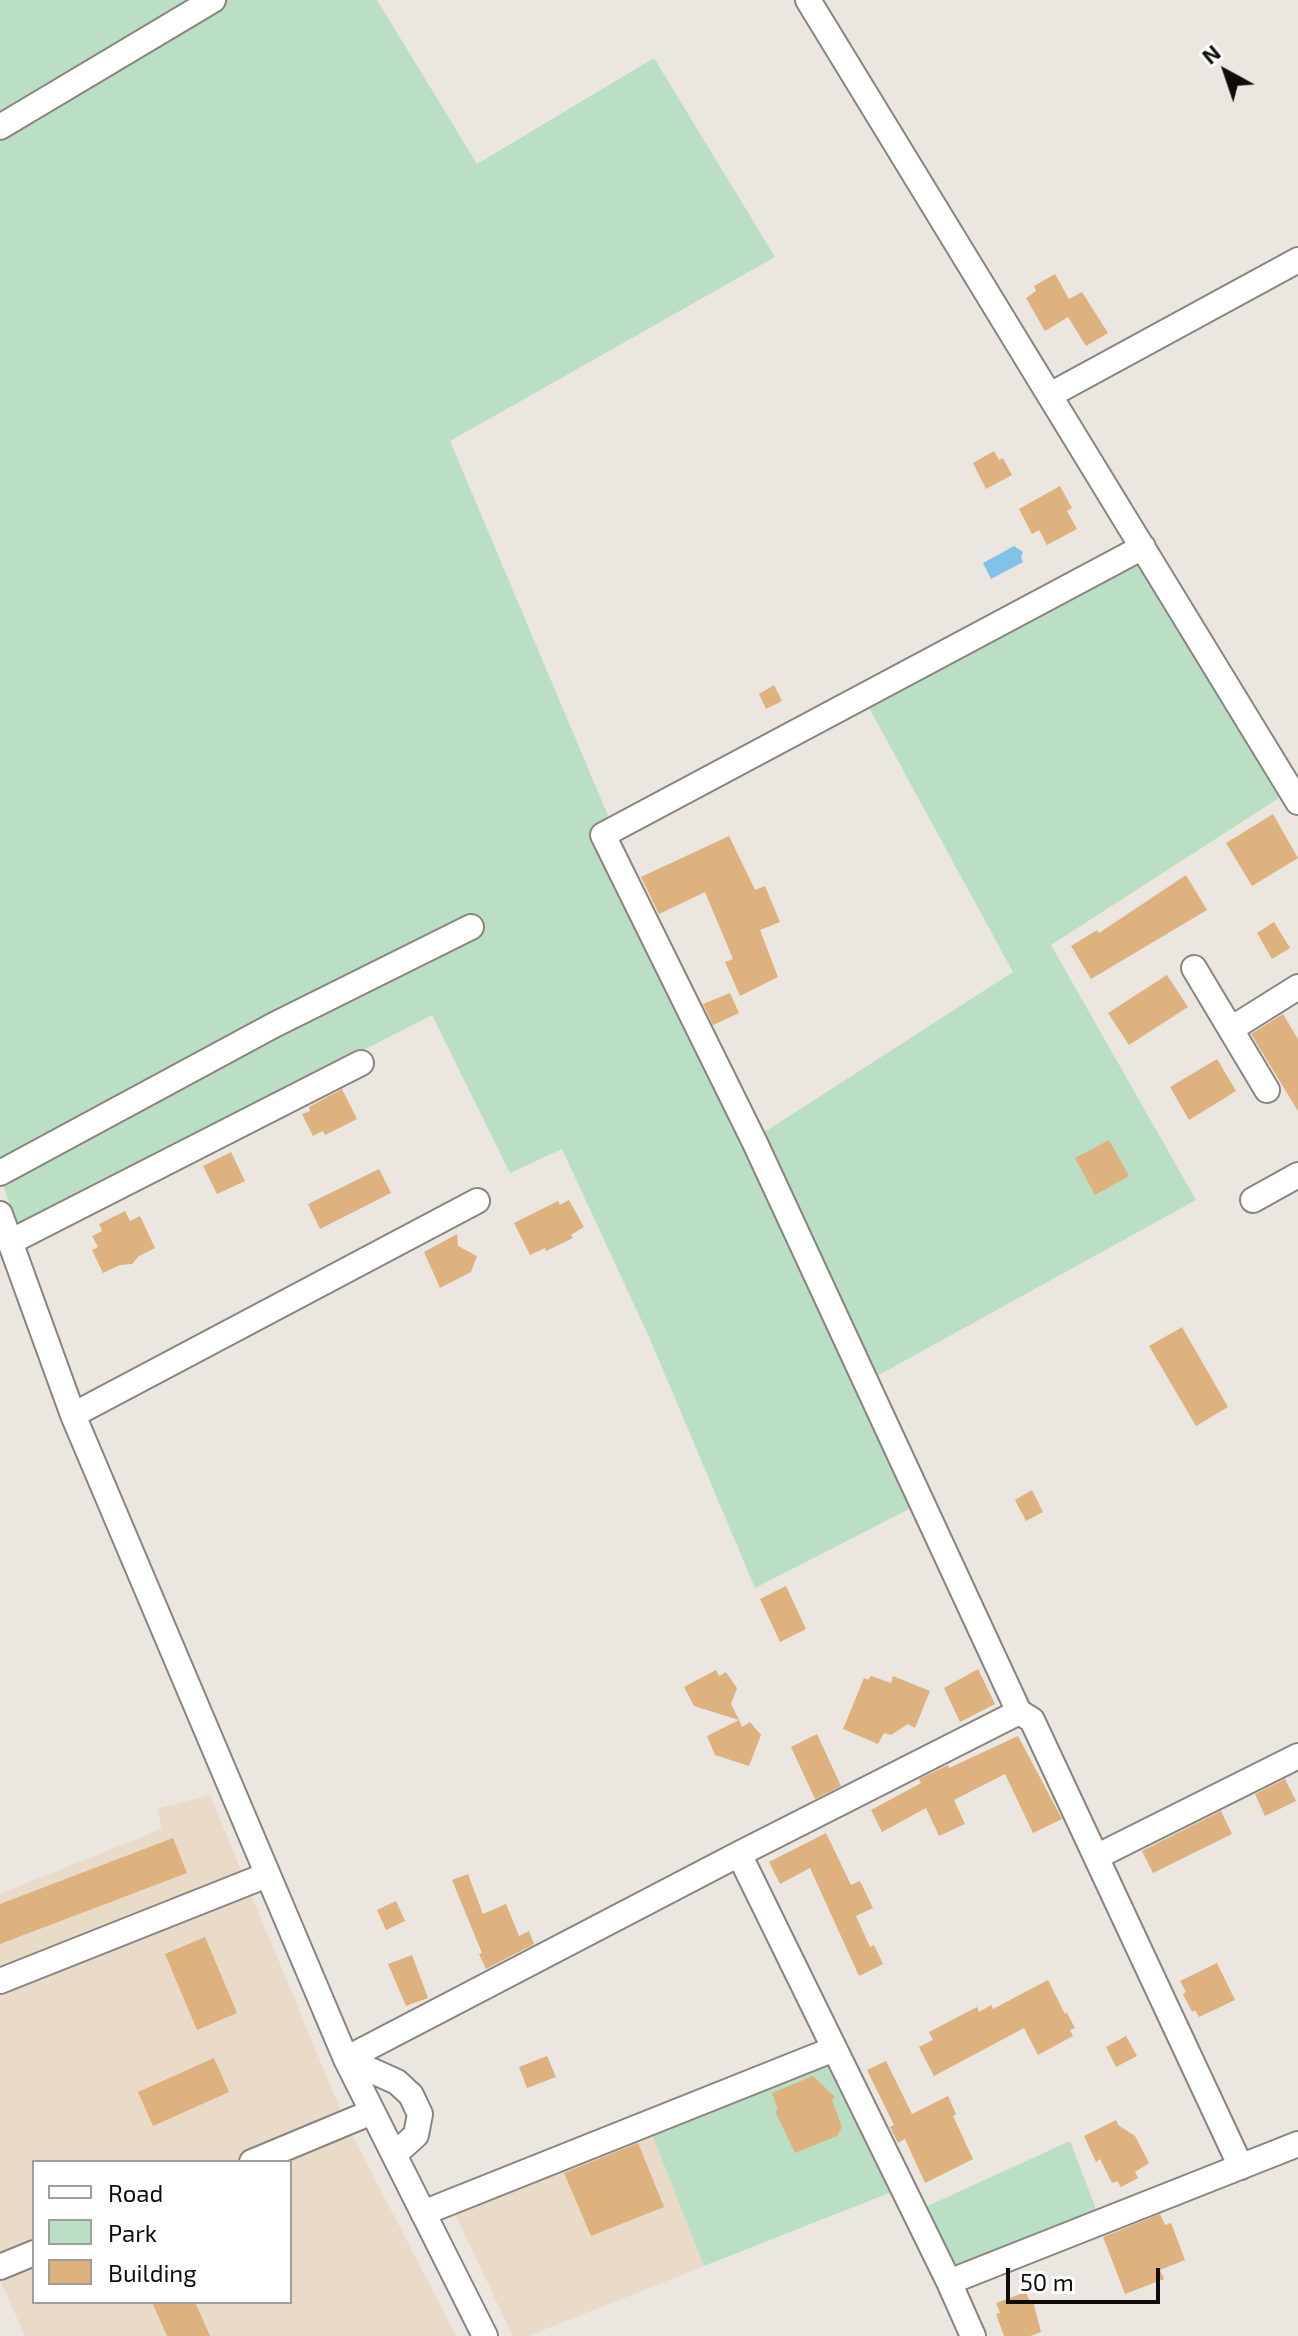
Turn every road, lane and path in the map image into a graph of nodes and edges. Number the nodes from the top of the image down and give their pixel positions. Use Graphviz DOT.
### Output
graph roads {
  1 [pos="213,0"];
  2 [pos="808,0"];
  3 [pos="0,127"];
  4 [pos="1298,260"];
  5 [pos="1050,395"];
  6 [pos="1143,547"];
  7 [pos="1298,802"];
  8 [pos="471,927"];
  9 [pos="1194,968"];
  10 [pos="1298,987"];
  11 [pos="1231,1029"];
  12 [pos="361,1063"];
  13 [pos="1267,1090"];
  14 [pos="0,1173"];
  15 [pos="1298,1175"];
  16 [pos="1253,1200"];
  17 [pos="477,1201"];
  18 [pos="0,1214"];
  19 [pos="10,1242"];
  20 [pos="73,1415"];
  21 [pos="1019,1712"];
  22 [pos="1298,1756"];
  23 [pos="739,1854"];
  24 [pos="1096,1857"];
  25 [pos="267,1875"];
  26 [pos="0,1981"];
  27 [pos="834,2049"];
  28 [pos="346,2059"];
  29 [pos="372,2112"];
  30 [pos="1298,2144"];
  31 [pos="394,2155"];
  32 [pos="257,2160"];
  33 [pos="1241,2167"];
  34 [pos="423,2213"];
  35 [pos="32,2254"];
  36 [pos="0,2267"];
  37 [pos="949,2282"];
  38 [pos="485,2336"];
  39 [pos="973,2336"];
  1 -- 3 [label="street"];
  2 -- 5 [label="street"];
  4 -- 5 [label="street"];
  5 -- 6 [label="street"];
  6 -- 7 [label="street"];
  6 -- 21 [label="street"];
  8 -- 14 [label="street"];
  9 -- 11 [label="street"];
  10 -- 11 [label="street"];
  11 -- 13 [label="street"];
  12 -- 19 [label="street"];
  15 -- 16 [label="street"];
  17 -- 20 [label="street"];
  18 -- 19 [label="street"];
  19 -- 20 [label="street"];
  20 -- 25 [label="street"];
  21 -- 23 [label="street"];
  21 -- 24 [label="street"];
  22 -- 24 [label="street"];
  23 -- 27 [label="street"];
  23 -- 28 [label="street"];
  24 -- 33 [label="street"];
  25 -- 26 [label="street"];
  25 -- 28 [label="street"];
  27 -- 34 [label="street"];
  27 -- 37 [label="street"];
  28 -- 29 [label="street"];
  28 -- 31 [label="street"];
  29 -- 31 [label="street"];
  29 -- 32 [label="street"];
  30 -- 33 [label="street"];
  31 -- 34 [label="street"];
  33 -- 37 [label="street"];
  34 -- 38 [label="street"];
  35 -- 36 [label="street"];
  37 -- 39 [label="street"];
}
